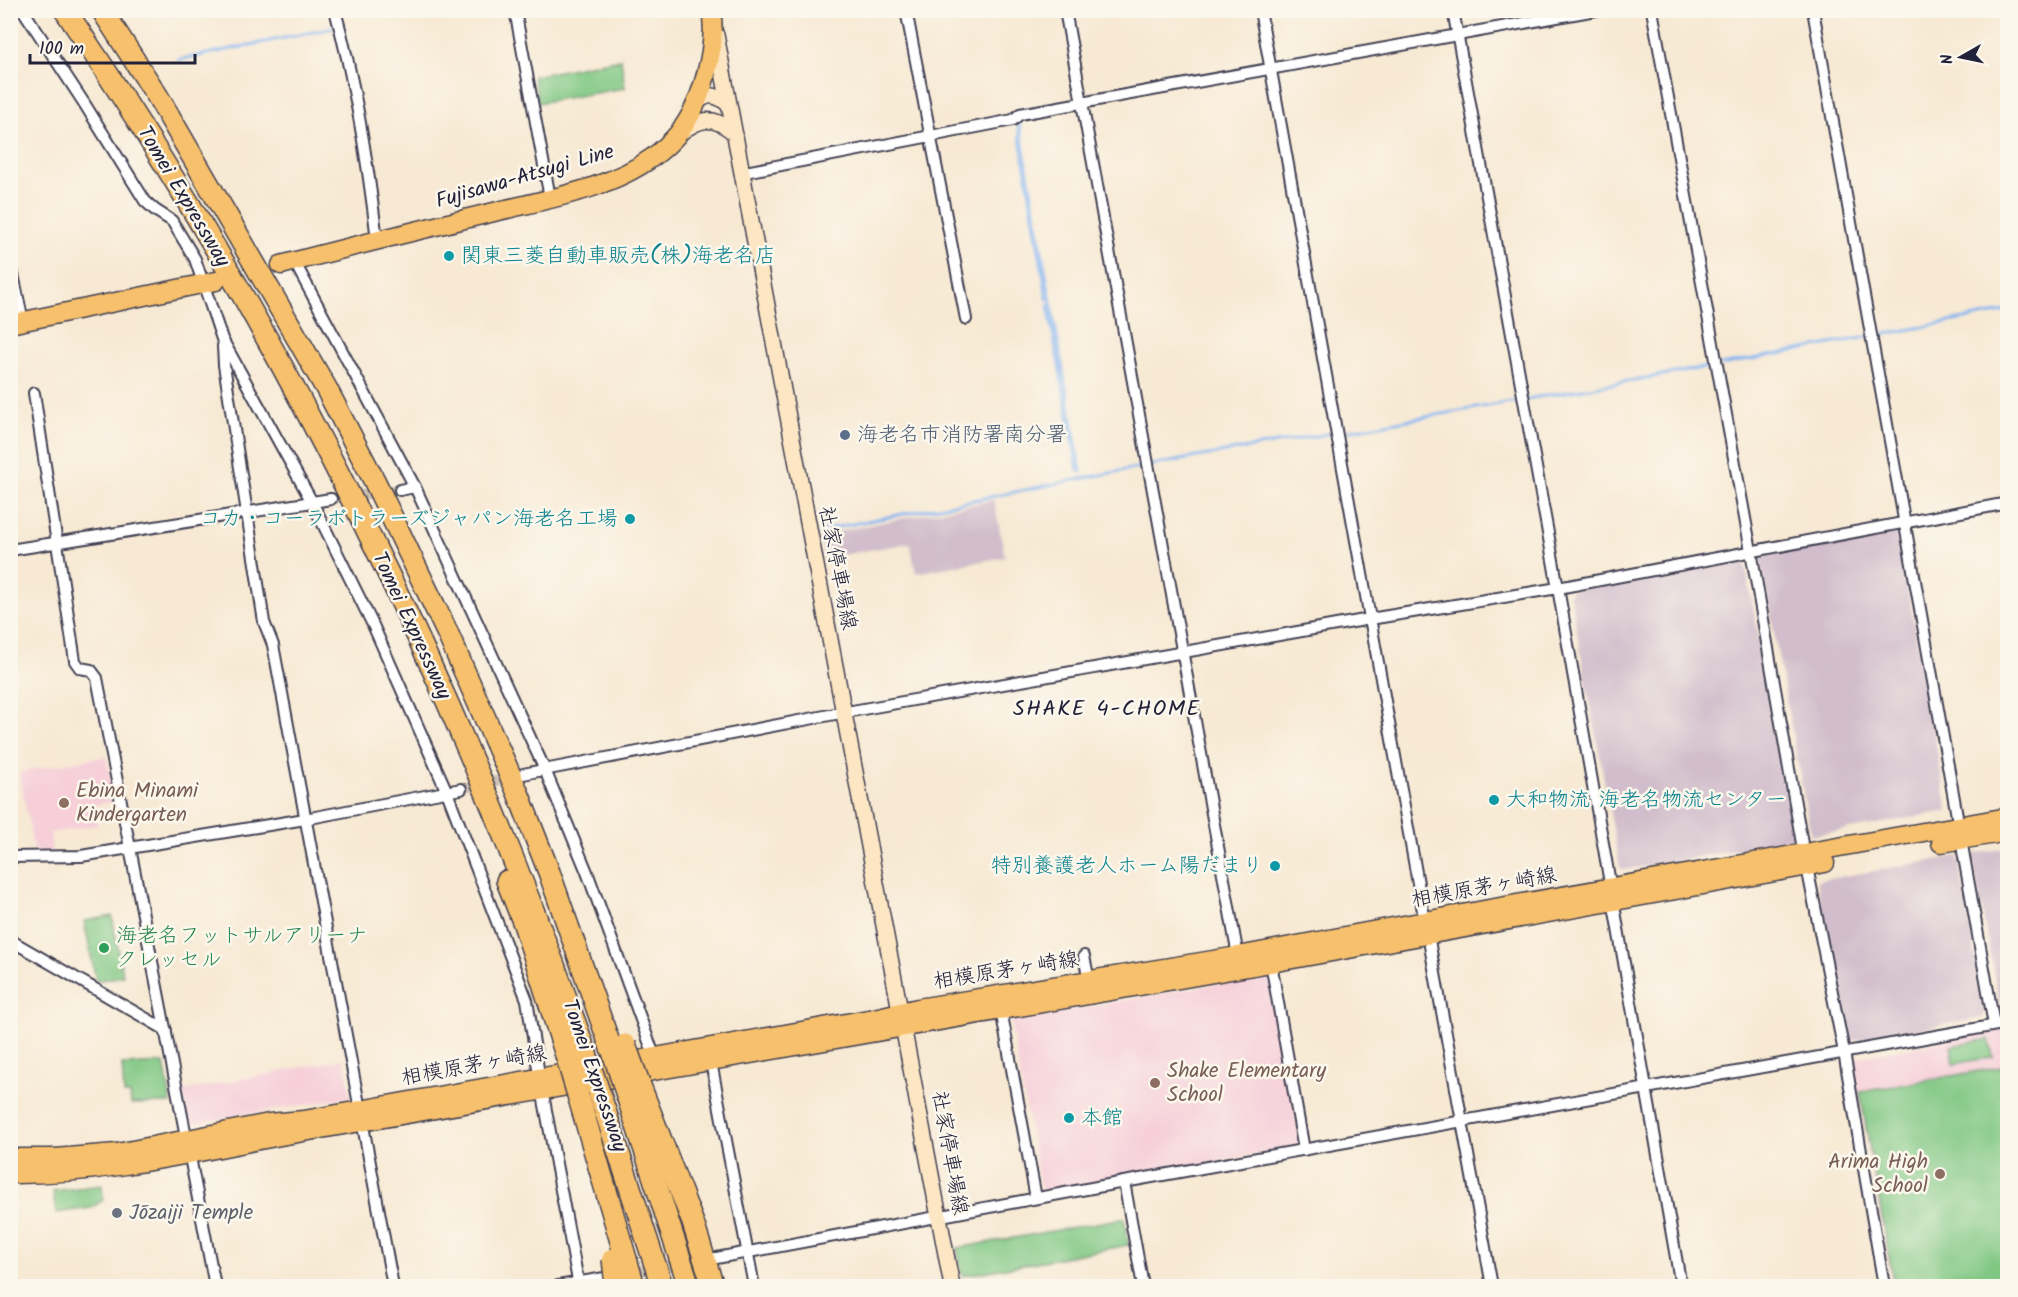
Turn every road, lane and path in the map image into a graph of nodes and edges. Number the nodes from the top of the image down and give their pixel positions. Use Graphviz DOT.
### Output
graph roads {
  1 [pos="23,10"];
  2 [pos="65,10"];
  3 [pos="102,10"];
  4 [pos="335,10"];
  5 [pos="515,10"];
  6 [pos="906,10"];
  7 [pos="1065,10"];
  8 [pos="1260,10"];
  9 [pos="1453,10"];
  10 [pos="1596,10"];
  11 [pos="1652,10"];
  12 [pos="1813,10"];
  13 [pos="2006,10"];
  14 [pos="712,17"];
  15 [pos="2007,17"];
  16 [pos="1457,35"];
  17 [pos="1270,70"];
  18 [pos="695,104"];
  19 [pos="728,104"];
  20 [pos="1081,104"];
  21 [pos="733,132"];
  22 [pos="677,135"];
  23 [pos="930,135"];
  24 [pos="740,173"];
  25 [pos="550,198"];
  26 [pos="377,240"];
  27 [pos="10,261"];
  28 [pos="288,263"];
  29 [pos="216,278"];
  30 [pos="966,319"];
  31 [pos="17,323"];
  32 [pos="222,339"];
  33 [pos="34,393"];
  34 [pos="415,487"];
  35 [pos="400,490"];
  36 [pos="331,499"];
  37 [pos="312,502"];
  38 [pos="2007,503"];
  39 [pos="248,513"];
  40 [pos="1905,522"];
  41 [pos="57,543"];
  42 [pos="10,550"];
  43 [pos="1751,551"];
  44 [pos="1558,588"];
  45 [pos="1370,619"];
  46 [pos="1183,652"];
  47 [pos="843,712"];
  48 [pos="545,770"];
  49 [pos="523,774"];
  50 [pos="461,789"];
  51 [pos="447,792"];
  52 [pos="2007,818"];
  53 [pos="305,819"];
  54 [pos="1959,827"];
  55 [pos="2007,832"];
  56 [pos="130,848"];
  57 [pos="10,857"];
  58 [pos="1806,861"];
  59 [pos="1612,895"];
  60 [pos="1426,929"];
  61 [pos="10,940"];
  62 [pos="1084,956"];
  63 [pos="1238,956"];
  64 [pos="1271,963"];
  65 [pos="1089,981"];
  66 [pos="1001,1010"];
  67 [pos="902,1020"];
  68 [pos="2007,1023"];
  69 [pos="1994,1025"];
  70 [pos="166,1030"];
  71 [pos="1844,1052"];
  72 [pos="576,1054"];
  73 [pos="655,1058"];
  74 [pos="711,1062"];
  75 [pos="541,1084"];
  76 [pos="632,1084"];
  77 [pos="1645,1088"];
  78 [pos="362,1116"];
  79 [pos="1462,1121"];
  80 [pos="189,1146"];
  81 [pos="1304,1150"];
  82 [pos="10,1158"];
  83 [pos="10,1174"];
  84 [pos="1124,1182"];
  85 [pos="1036,1198"];
  86 [pos="939,1216"];
  87 [pos="747,1252"];
  88 [pos="711,1259"];
  89 [pos="628,1269"];
  90 [pos="579,1285"];
  91 [pos="215,1287"];
  92 [pos="393,1287"];
  93 [pos="558,1287"];
  94 [pos="616,1287"];
  95 [pos="662,1287"];
  96 [pos="689,1287"];
  97 [pos="713,1287"];
  98 [pos="754,1287"];
  99 [pos="952,1287"];
  100 [pos="1143,1287"];
  101 [pos="1492,1287"];
  102 [pos="1681,1287"];
  103 [pos="1884,1287"];
  1 -- 29 [label="street"];
  2 -- 29 [label="highway, Tomei Expressway"];
  3 -- 76 [label="highway, Tomei Expressway, bridge"];
  4 -- 26 [label="street"];
  5 -- 25 [label="street"];
  6 -- 23 [label="street"];
  7 -- 20 [label="street"];
  8 -- 17 [label="street"];
  9 -- 16 [label="street"];
  10 -- 16 [label="street"];
  11 -- 43 [label="street"];
  12 -- 40 [label="street"];
  13 -- 15 [label="street"];
  14 -- 18 [label="main road, Fujisawa-Atsugi Line"];
  14 -- 19 [label="main road, 社家停車場線"];
  16 -- 17 [label="street"];
  16 -- 44 [label="street"];
  17 -- 20 [label="street"];
  17 -- 45 [label="street"];
  18 -- 19 [label="main road"];
  18 -- 22 [label="main road, Fujisawa-Atsugi Line"];
  19 -- 21 [label="main road, 社家停車場線"];
  20 -- 23 [label="street"];
  20 -- 46 [label="street"];
  21 -- 22 [label="main road"];
  21 -- 24 [label="main road, 社家停車場線"];
  22 -- 25 [label="main road, Fujisawa-Atsugi Line"];
  23 -- 24 [label="street"];
  23 -- 30 [label="street"];
  24 -- 47 [label="main road, 社家停車場線"];
  25 -- 26 [label="main road, Fujisawa-Atsugi Line"];
  26 -- 28 [label="main road, Fujisawa-Atsugi Line"];
  27 -- 31 [label="street"];
  28 -- 34 [label="street"];
  29 -- 31 [label="main road"];
  29 -- 32 [label="street"];
  29 -- 72 [label="highway, Tomei Expressway"];
  32 -- 37 [label="street"];
  32 -- 39 [label="street"];
  33 -- 41 [label="street"];
  34 -- 35 [label="street"];
  34 -- 48 [label="street"];
  36 -- 37 [label="street"];
  37 -- 39 [label="street"];
  37 -- 51 [label="street"];
  38 -- 40 [label="street"];
  39 -- 41 [label="street"];
  39 -- 53 [label="street"];
  40 -- 43 [label="street"];
  40 -- 54 [label="street"];
  41 -- 42 [label="street"];
  41 -- 56 [label="street"];
  43 -- 44 [label="street"];
  43 -- 58 [label="street"];
  44 -- 45 [label="street"];
  44 -- 59 [label="street"];
  45 -- 46 [label="street"];
  45 -- 60 [label="street"];
  46 -- 47 [label="street"];
  46 -- 63 [label="street"];
  47 -- 48 [label="street"];
  47 -- 67 [label="main road, 社家停車場線"];
  48 -- 49 [label="street"];
  48 -- 73 [label="street"];
  50 -- 51 [label="street"];
  51 -- 53 [label="street"];
  51 -- 75 [label="street"];
  52 -- 54 [label="main road, 相模原茅ヶ崎線"];
  53 -- 56 [label="street"];
  53 -- 78 [label="street"];
  54 -- 55 [label="main road, 相模原茅ヶ崎線"];
  54 -- 58 [label="main road, 相模原茅ヶ崎線"];
  54 -- 69 [label="street"];
  56 -- 57 [label="street"];
  56 -- 70 [label="street"];
  58 -- 59 [label="main road, 相模原茅ヶ崎線"];
  58 -- 71 [label="street"];
  59 -- 60 [label="main road, 相模原茅ヶ崎線"];
  59 -- 77 [label="street"];
  60 -- 63 [label="main road, 相模原茅ヶ崎線"];
  60 -- 64 [label="main road, 相模原茅ヶ崎線"];
  60 -- 79 [label="street"];
  61 -- 70 [label="street"];
  62 -- 65 [label="street"];
  63 -- 65 [label="main road, 相模原茅ヶ崎線"];
  64 -- 66 [label="main road, 相模原茅ヶ崎線"];
  64 -- 81 [label="street"];
  65 -- 67 [label="main road, 相模原茅ヶ崎線"];
  66 -- 67 [label="main road, 相模原茅ヶ崎線"];
  66 -- 85 [label="street"];
  67 -- 73 [label="main road, 相模原茅ヶ崎線"];
  67 -- 74 [label="main road, 相模原茅ヶ崎線"];
  67 -- 86 [label="main road, 社家停車場線"];
  68 -- 69 [label="street"];
  69 -- 71 [label="street"];
  70 -- 80 [label="street"];
  71 -- 77 [label="street"];
  71 -- 103 [label="street"];
  72 -- 89 [label="highway, bridge"];
  72 -- 95 [label="highway, Tomei Expressway, bridge"];
  73 -- 75 [label="main road, 相模原茅ヶ崎線"];
  74 -- 75 [label="main road, 相模原茅ヶ崎線"];
  74 -- 87 [label="street"];
  75 -- 78 [label="main road, 相模原茅ヶ崎線"];
  75 -- 90 [label="street"];
  76 -- 96 [label="highway, Tomei Expressway"];
  76 -- 97 [label="highway"];
  77 -- 79 [label="street"];
  77 -- 102 [label="street"];
  78 -- 80 [label="main road, 相模原茅ヶ崎線"];
  78 -- 92 [label="street"];
  79 -- 81 [label="street"];
  79 -- 101 [label="street"];
  80 -- 82 [label="main road, 相模原茅ヶ崎線"];
  80 -- 83 [label="main road, 相模原茅ヶ崎線"];
  80 -- 91 [label="street"];
  81 -- 84 [label="street"];
  84 -- 85 [label="street"];
  84 -- 100 [label="street"];
  85 -- 86 [label="street"];
  86 -- 87 [label="street"];
  86 -- 99 [label="main road, 社家停車場線"];
  87 -- 88 [label="street"];
  87 -- 98 [label="street"];
  89 -- 90 [label="street"];
  89 -- 94 [label="highway, bridge"];
  90 -- 93 [label="street"];
}
